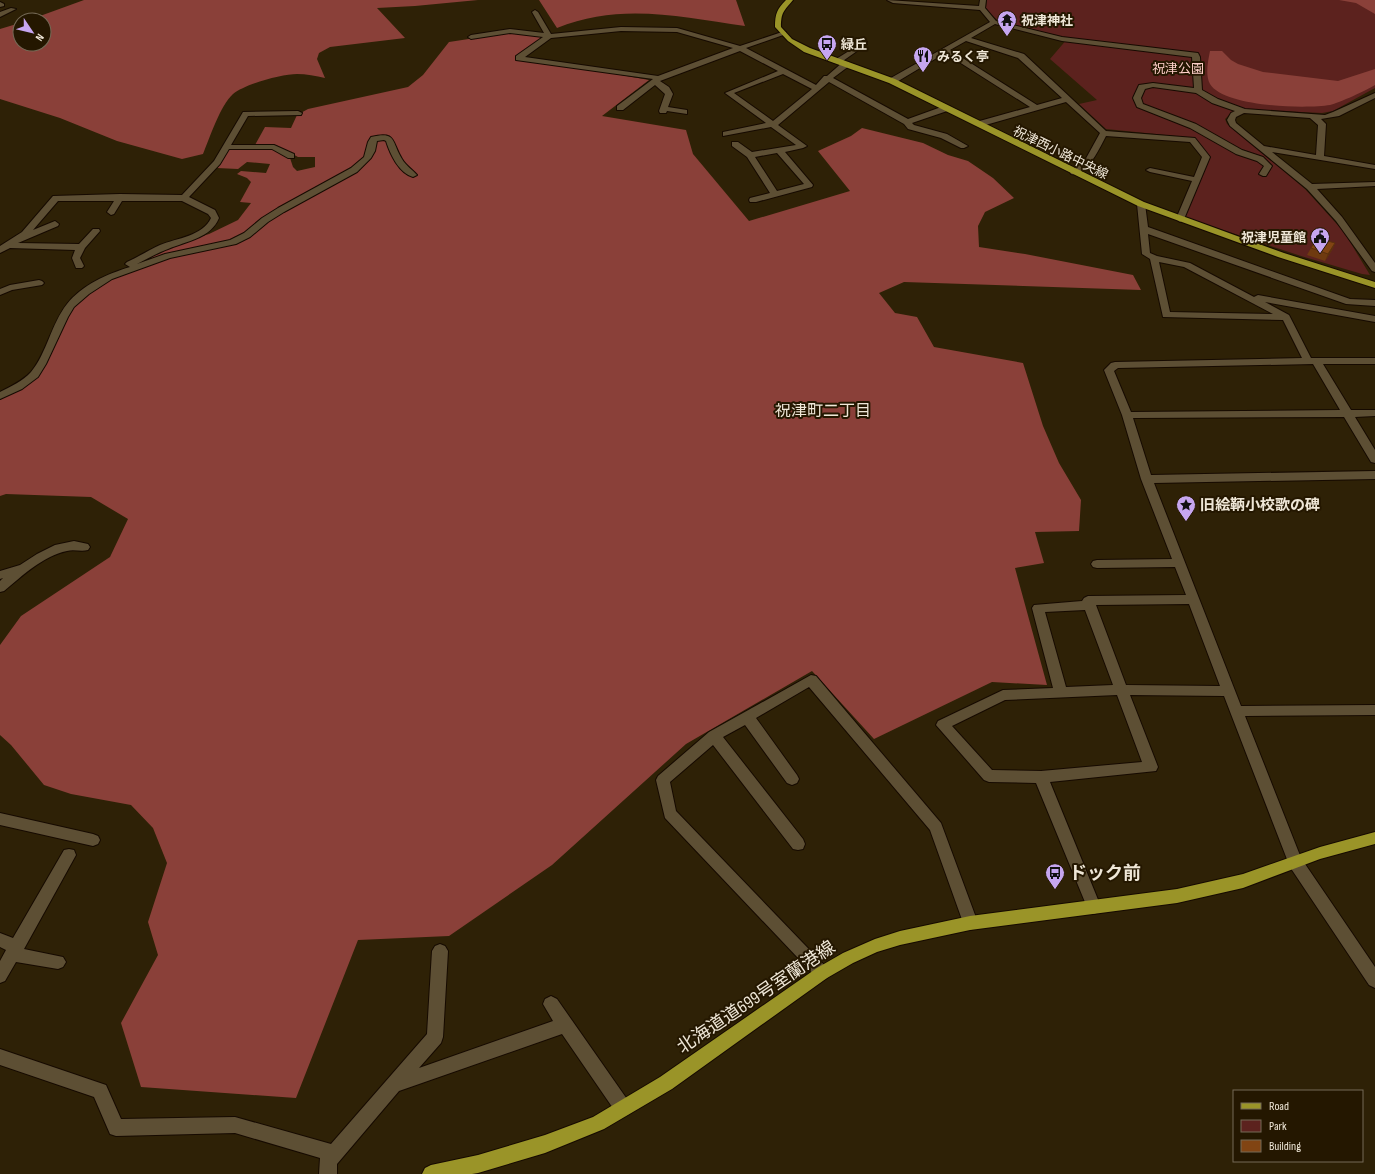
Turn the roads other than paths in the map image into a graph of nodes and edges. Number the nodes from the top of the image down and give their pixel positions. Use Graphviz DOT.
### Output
graph roads {
  1 [pos="790,0"];
  2 [pos="890,0"];
  3 [pos="983,0"];
  4 [pos="982,8"];
  5 [pos="14,9"];
  6 [pos="535,12"];
  7 [pos="0,15"];
  8 [pos="994,22"];
  9 [pos="784,33"];
  10 [pos="549,36"];
  11 [pos="471,37"];
  12 [pos="965,39"];
  13 [pos="865,43"];
  14 [pos="740,48"];
  15 [pos="945,50"];
  16 [pos="837,61"];
  17 [pos="846,64"];
  18 [pos="784,71"];
  19 [pos="827,78"];
  20 [pos="657,80"];
  21 [pos="892,81"];
  22 [pos="816,88"];
  23 [pos="1198,91"];
  24 [pos="1375,95"];
  25 [pos="1068,99"];
  26 [pos="620,108"];
  27 [pos="947,108"];
  28 [pos="1036,108"];
  29 [pos="1244,111"];
  30 [pos="684,112"];
  31 [pos="298,113"];
  32 [pos="1312,116"];
  33 [pos="907,122"];
  34 [pos="774,124"];
  35 [pos="979,124"];
  36 [pos="1104,132"];
  37 [pos="726,134"];
  38 [pos="735,144"];
  39 [pos="964,146"];
  40 [pos="226,147"];
  41 [pos="1262,148"];
  42 [pos="779,150"];
  43 [pos="1239,152"];
  44 [pos="1221,153"];
  45 [pos="750,155"];
  46 [pos="291,156"];
  47 [pos="1320,158"];
  48 [pos="1375,167"];
  49 [pos="1150,170"];
  50 [pos="1074,172"];
  51 [pos="1263,174"];
  52 [pos="413,175"];
  53 [pos="1197,180"];
  54 [pos="1375,184"];
  55 [pos="1310,187"];
  56 [pos="774,194"];
  57 [pos="120,197"];
  58 [pos="184,198"];
  59 [pos="753,200"];
  60 [pos="1141,204"];
  61 [pos="111,212"];
  62 [pos="1180,219"];
  63 [pos="55,224"];
  64 [pos="1144,229"];
  65 [pos="96,231"];
  66 [pos="16,240"];
  67 [pos="81,247"];
  68 [pos="4,248"];
  69 [pos="1154,258"];
  70 [pos="79,266"];
  71 [pos="1375,269"];
  72 [pos="109,277"];
  73 [pos="40,283"];
  74 [pos="1375,285"];
  75 [pos="0,292"];
  76 [pos="1247,296"];
  77 [pos="1375,303"];
  78 [pos="1286,317"];
  79 [pos="1375,319"];
  80 [pos="1312,361"];
  81 [pos="1375,361"];
  82 [pos="0,396"];
  83 [pos="1348,413"];
  84 [pos="1375,413"];
  85 [pos="1127,415"];
  86 [pos="1375,460"];
  87 [pos="1375,475"];
  88 [pos="1147,479"];
  89 [pos="84,547"];
  90 [pos="1180,563"];
  91 [pos="1097,564"];
  92 [pos="30,565"];
  93 [pos="0,575"];
  94 [pos="0,588"];
  95 [pos="1194,600"];
  96 [pos="1090,605"];
  97 [pos="1122,690"];
  98 [pos="1229,691"];
  99 [pos="1061,693"];
  100 [pos="1375,710"];
  101 [pos="1236,711"];
  102 [pos="747,717"];
  103 [pos="714,736"];
  104 [pos="1041,777"];
  105 [pos="792,779"];
  106 [pos="0,819"];
  107 [pos="1375,838"];
  108 [pos="93,840"];
  109 [pos="798,844"];
  110 [pos="69,855"];
  111 [pos="1295,862"];
  112 [pos="1094,907"];
  113 [pos="970,923"];
  114 [pos="0,940"];
  115 [pos="14,950"];
  116 [pos="440,951"];
  117 [pos="58,962"];
  118 [pos="822,973"];
  119 [pos="0,976"];
  120 [pos="1375,980"];
  121 [pos="551,1004"];
  122 [pos="565,1025"];
  123 [pos="0,1057"];
  124 [pos="393,1086"];
  125 [pos="623,1108"];
  126 [pos="328,1167"];
  127 [pos="431,1174"];
  1 -- 9 [label="main road"];
  2 -- 4 [label="street"];
  3 -- 4 [label="street"];
  4 -- 8 [label="street"];
  5 -- 7 [label="street"];
  6 -- 10 [label="street"];
  8 -- 12 [label="street"];
  8 -- 23 [label="street"];
  9 -- 14 [label="street"];
  9 -- 16 [label="main road, 祝津西小路中央線"];
  10 -- 11 [label="street"];
  10 -- 14 [label="street"];
  10 -- 20 [label="street"];
  12 -- 15 [label="street"];
  12 -- 25 [label="street"];
  13 -- 16 [label="street"];
  14 -- 18 [label="street"];
  14 -- 20 [label="street"];
  15 -- 21 [label="street"];
  15 -- 28 [label="street"];
  16 -- 17 [label="main road, 祝津西小路中央線"];
  17 -- 19 [label="street"];
  17 -- 21 [label="main road, 祝津西小路中央線"];
  18 -- 22 [label="street"];
  18 -- 34 [label="street"];
  19 -- 22 [label="street"];
  19 -- 33 [label="street"];
  20 -- 26 [label="street"];
  20 -- 30 [label="street"];
  21 -- 27 [label="main road, 祝津西小路中央線"];
  22 -- 34 [label="street"];
  23 -- 29 [label="street"];
  23 -- 43 [label="street"];
  24 -- 32 [label="street"];
  25 -- 28 [label="street"];
  25 -- 36 [label="street"];
  27 -- 33 [label="street"];
  27 -- 35 [label="main road, 祝津西小路中央線"];
  28 -- 35 [label="street"];
  29 -- 32 [label="street"];
  29 -- 41 [label="street"];
  31 -- 40 [label="street"];
  32 -- 47 [label="street"];
  33 -- 39 [label="street"];
  34 -- 37 [label="street"];
  34 -- 42 [label="street"];
  35 -- 50 [label="main road, 祝津西小路中央線"];
  36 -- 50 [label="street"];
  36 -- 53 [label="street"];
  38 -- 45 [label="street"];
  40 -- 46 [label="street"];
  40 -- 58 [label="street"];
  41 -- 47 [label="street"];
  41 -- 55 [label="street"];
  42 -- 45 [label="street"];
  42 -- 56 [label="street"];
  43 -- 44 [label="street"];
  43 -- 51 [label="street"];
  45 -- 56 [label="street"];
  47 -- 48 [label="street"];
  49 -- 53 [label="street"];
  50 -- 60 [label="main road, 祝津西小路中央線"];
  52 -- 72 [label="street"];
  53 -- 62 [label="street"];
  54 -- 55 [label="street"];
  55 -- 71 [label="street"];
  56 -- 59 [label="street"];
  57 -- 58 [label="street"];
  57 -- 61 [label="street"];
  57 -- 66 [label="street"];
  58 -- 72 [label="street"];
  60 -- 62 [label="main road, 祝津西小路中央線"];
  60 -- 64 [label="street"];
  62 -- 74 [label="main road, 祝津西小路中央線"];
  63 -- 66 [label="street"];
  64 -- 69 [label="street"];
  64 -- 77 [label="street"];
  65 -- 67 [label="street"];
  66 -- 68 [label="street"];
  67 -- 68 [label="street"];
  67 -- 70 [label="street"];
  69 -- 76 [label="street"];
  69 -- 78 [label="street"];
  72 -- 82 [label="street"];
  73 -- 75 [label="street"];
  76 -- 78 [label="street"];
  76 -- 79 [label="street"];
  78 -- 80 [label="street"];
  80 -- 81 [label="street"];
  80 -- 83 [label="street"];
  80 -- 85 [label="street"];
  83 -- 84 [label="street"];
  83 -- 85 [label="street"];
  83 -- 86 [label="street"];
  85 -- 88 [label="street"];
  87 -- 88 [label="street"];
  88 -- 90 [label="street"];
  89 -- 92 [label="street"];
  90 -- 91 [label="street"];
  90 -- 95 [label="street"];
  92 -- 93 [label="street"];
  92 -- 94 [label="street"];
  95 -- 96 [label="street"];
  95 -- 98 [label="street"];
  96 -- 97 [label="street"];
  96 -- 99 [label="street"];
  97 -- 98 [label="street"];
  97 -- 99 [label="street"];
  97 -- 104 [label="street"];
  98 -- 101 [label="street"];
  99 -- 104 [label="street"];
  100 -- 101 [label="street"];
  101 -- 111 [label="street"];
  102 -- 103 [label="street"];
  102 -- 105 [label="street"];
  102 -- 113 [label="street"];
  103 -- 109 [label="street"];
  103 -- 118 [label="street"];
  104 -- 112 [label="street"];
  106 -- 108 [label="street"];
  107 -- 111 [label="main road, 北海道道699号室蘭港線"];
  110 -- 115 [label="street"];
  111 -- 112 [label="main road, 北海道道699号室蘭港線"];
  111 -- 120 [label="street"];
  112 -- 113 [label="main road, 北海道道699号室蘭港線"];
  113 -- 118 [label="main road, 北海道道699号室蘭港線"];
  114 -- 115 [label="street"];
  115 -- 117 [label="street"];
  115 -- 119 [label="street"];
  116 -- 124 [label="street"];
  118 -- 125 [label="main road, 北海道道699号室蘭港線"];
  121 -- 122 [label="street"];
  122 -- 124 [label="street"];
  122 -- 125 [label="street"];
  123 -- 126 [label="street"];
  124 -- 126 [label="street"];
  125 -- 127 [label="main road, 北海道道699号室蘭港線"];
}
